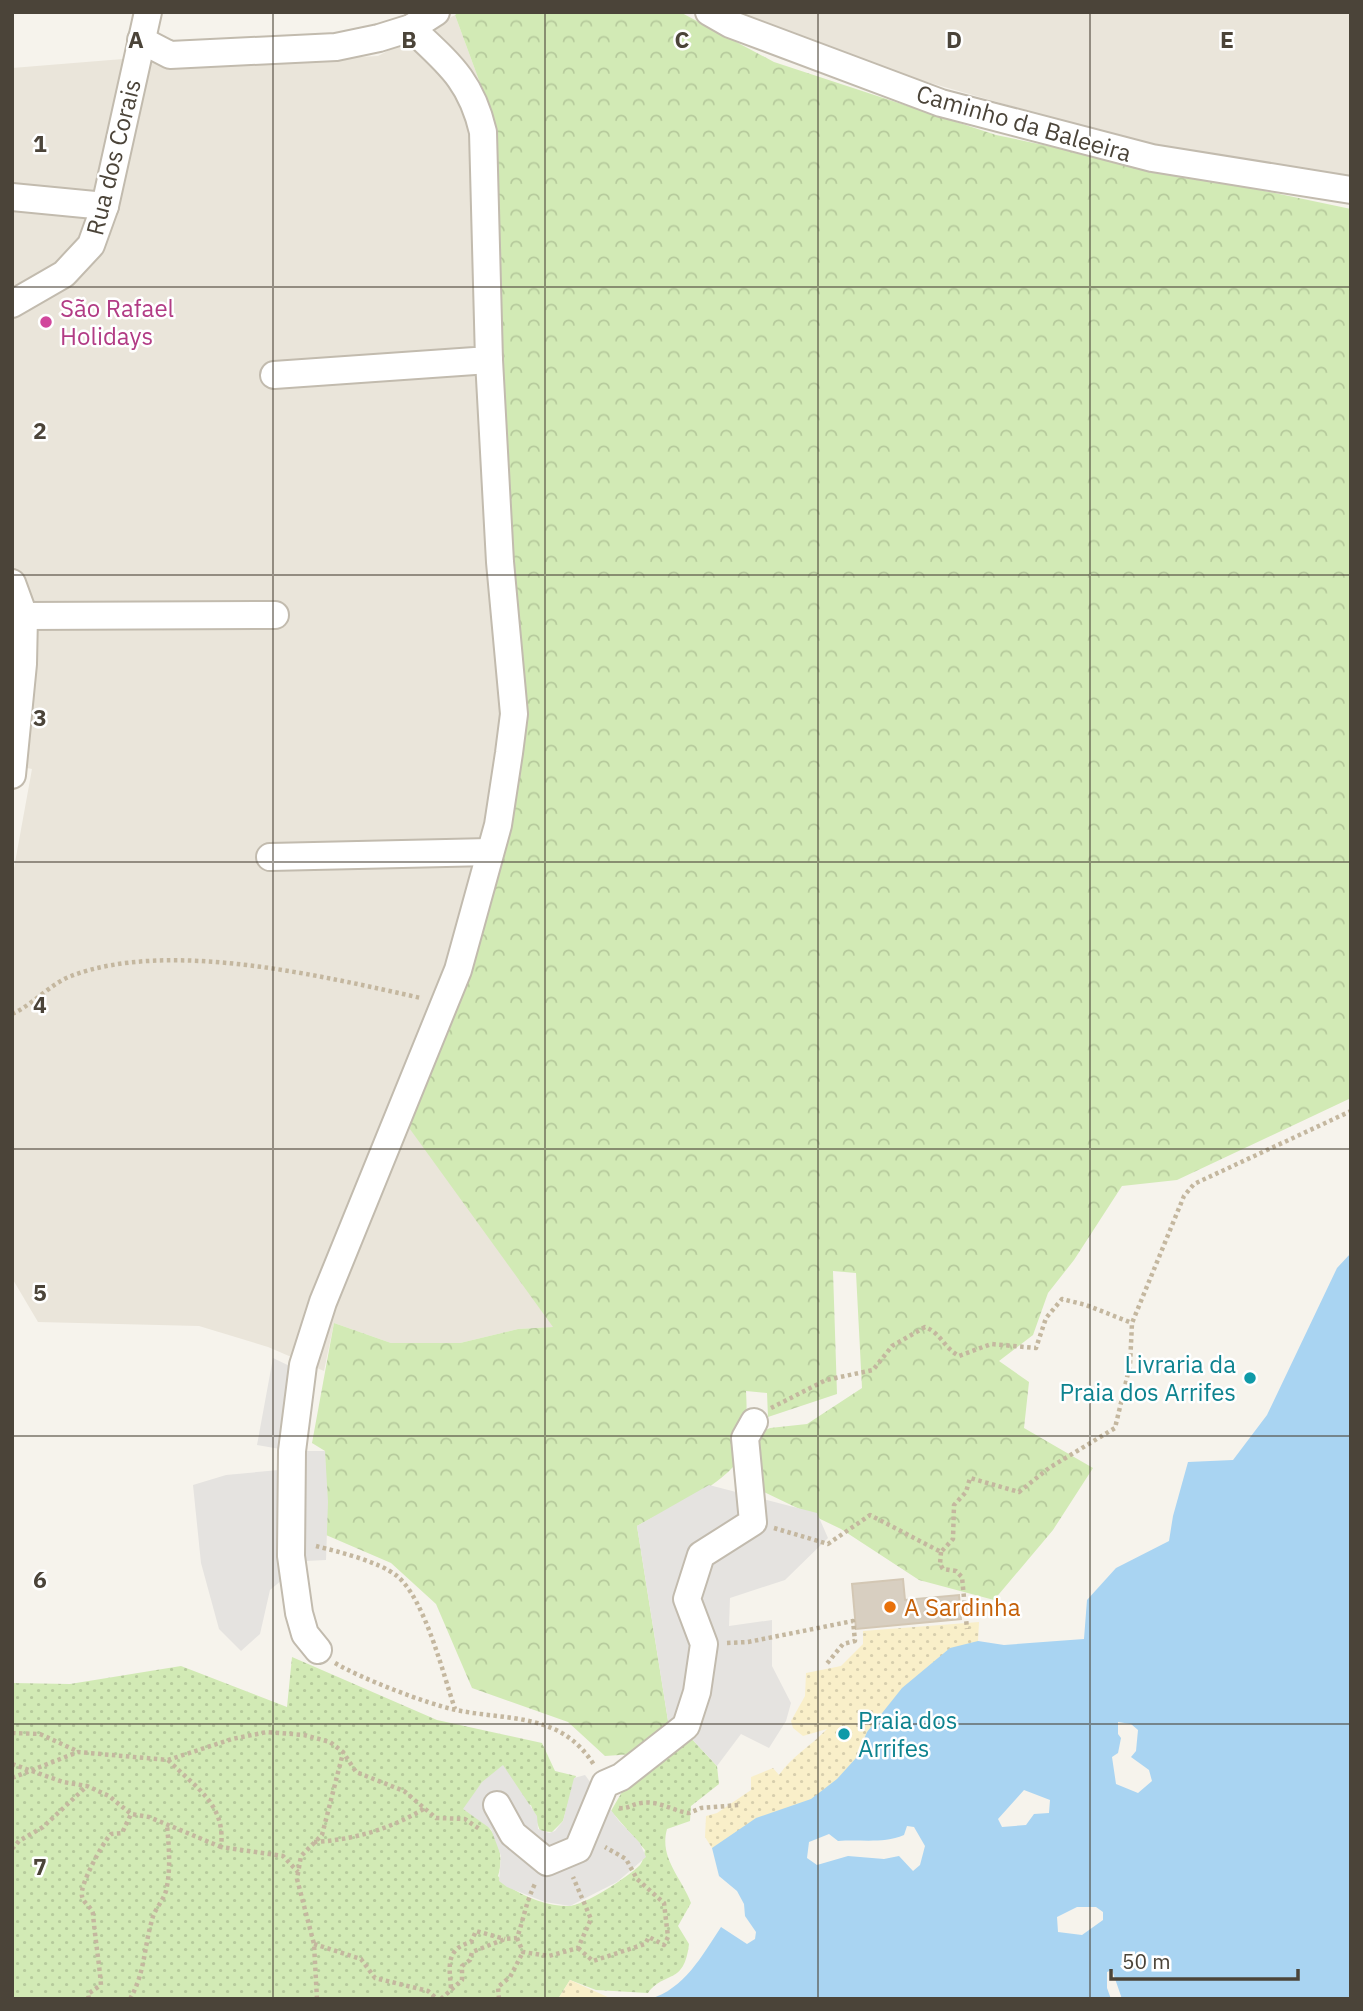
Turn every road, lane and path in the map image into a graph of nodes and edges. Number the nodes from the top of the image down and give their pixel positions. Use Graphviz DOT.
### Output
graph roads {
  1 [pos="148,12"];
  2 [pos="436,12"];
  3 [pos="709,12"];
  4 [pos="411,27"];
  5 [pos="141,40"];
  6 [pos="1351,190"];
  7 [pos="12,197"];
  8 [pos="104,206"];
  9 [pos="12,304"];
  10 [pos="489,360"];
  11 [pos="274,375"];
  12 [pos="12,583"];
  13 [pos="275,615"];
  14 [pos="24,616"];
  15 [pos="12,775"];
  16 [pos="489,852"];
  17 [pos="270,857"];
  18 [pos="443,1003"];
  19 [pos="12,1014"];
  20 [pos="1351,1111"];
  21 [pos="1132,1323"];
  22 [pos="754,1422"];
  23 [pos="753,1522"];
  24 [pos="291,1539"];
  25 [pos="941,1552"];
  26 [pos="967,1629"];
  27 [pos="704,1644"];
  28 [pos="318,1650"];
  29 [pos="825,1666"];
  30 [pos="456,1710"];
  31 [pos="12,1733"];
  32 [pos="78,1752"];
  33 [pos="343,1752"];
  34 [pos="168,1760"];
  35 [pos="12,1764"];
  36 [pos="32,1770"];
  37 [pos="12,1778"];
  38 [pos="87,1786"];
  39 [pos="610,1795"];
  40 [pos="497,1805"];
  41 [pos="739,1805"];
  42 [pos="425,1808"];
  43 [pos="131,1814"];
  44 [pos="167,1825"];
  45 [pos="513,1834"];
  46 [pos="584,1835"];
  47 [pos="313,1842"];
  48 [pos="221,1847"];
  49 [pos="12,1849"];
  50 [pos="555,1859"];
  51 [pos="298,1871"];
  52 [pos="517,1938"];
  53 [pos="505,1939"];
  54 [pos="314,1944"];
  55 [pos="578,1948"];
  56 [pos="523,1952"];
  57 [pos="451,1988"];
  58 [pos="89,1999"];
  59 [pos="130,1999"];
  60 [pos="317,1999"];
  61 [pos="439,1999"];
  62 [pos="499,1999"];
  1 -- 5 [label="street, Rua dos Corais"];
  2 -- 4 [label="street"];
  3 -- 6 [label="street, Caminho da Baleeira"];
  4 -- 5 [label="street"];
  4 -- 10 [label="street"];
  5 -- 8 [label="street, Rua dos Corais"];
  7 -- 8 [label="street"];
  8 -- 9 [label="street, Rua dos Corais"];
  10 -- 11 [label="street"];
  10 -- 16 [label="street"];
  12 -- 14 [label="street"];
  13 -- 14 [label="street"];
  14 -- 15 [label="street"];
  16 -- 17 [label="street"];
  16 -- 18 [label="street"];
  18 -- 19 [label="path"];
  18 -- 24 [label="street"];
  20 -- 21 [label="path"];
  21 -- 22 [label="path"];
  21 -- 25 [label="path"];
  22 -- 23 [label="street"];
  23 -- 25 [label="path"];
  23 -- 27 [label="street"];
  24 -- 28 [label="street"];
  24 -- 30 [label="path"];
  25 -- 26 [label="path"];
  27 -- 29 [label="path"];
  27 -- 39 [label="street"];
  28 -- 30 [label="path"];
  30 -- 39 [label="path"];
  31 -- 32 [label="path"];
  32 -- 34 [label="path"];
  32 -- 36 [label="path"];
  33 -- 34 [label="path"];
  33 -- 42 [label="path"];
  33 -- 47 [label="path"];
  34 -- 48 [label="path"];
  35 -- 36 [label="path"];
  36 -- 37 [label="path"];
  36 -- 38 [label="path"];
  38 -- 43 [label="path"];
  38 -- 49 [label="path"];
  39 -- 41 [label="path"];
  39 -- 46 [label="street"];
  40 -- 45 [label="street"];
  42 -- 45 [label="path"];
  42 -- 47 [label="path"];
  43 -- 44 [label="path"];
  43 -- 58 [label="path"];
  44 -- 48 [label="path"];
  44 -- 59 [label="path"];
  45 -- 50 [label="street"];
  46 -- 50 [label="street"];
  46 -- 55 [label="path"];
  47 -- 51 [label="path"];
  48 -- 51 [label="path"];
  50 -- 52 [label="path"];
  50 -- 55 [label="path"];
  51 -- 54 [label="path"];
  52 -- 53 [label="path"];
  52 -- 56 [label="path"];
  53 -- 57 [label="path"];
  53 -- 57 [label="path"];
  54 -- 60 [label="path"];
  54 -- 61 [label="path"];
  55 -- 56 [label="path"];
  56 -- 62 [label="path"];
  57 -- 61 [label="path"];
}
